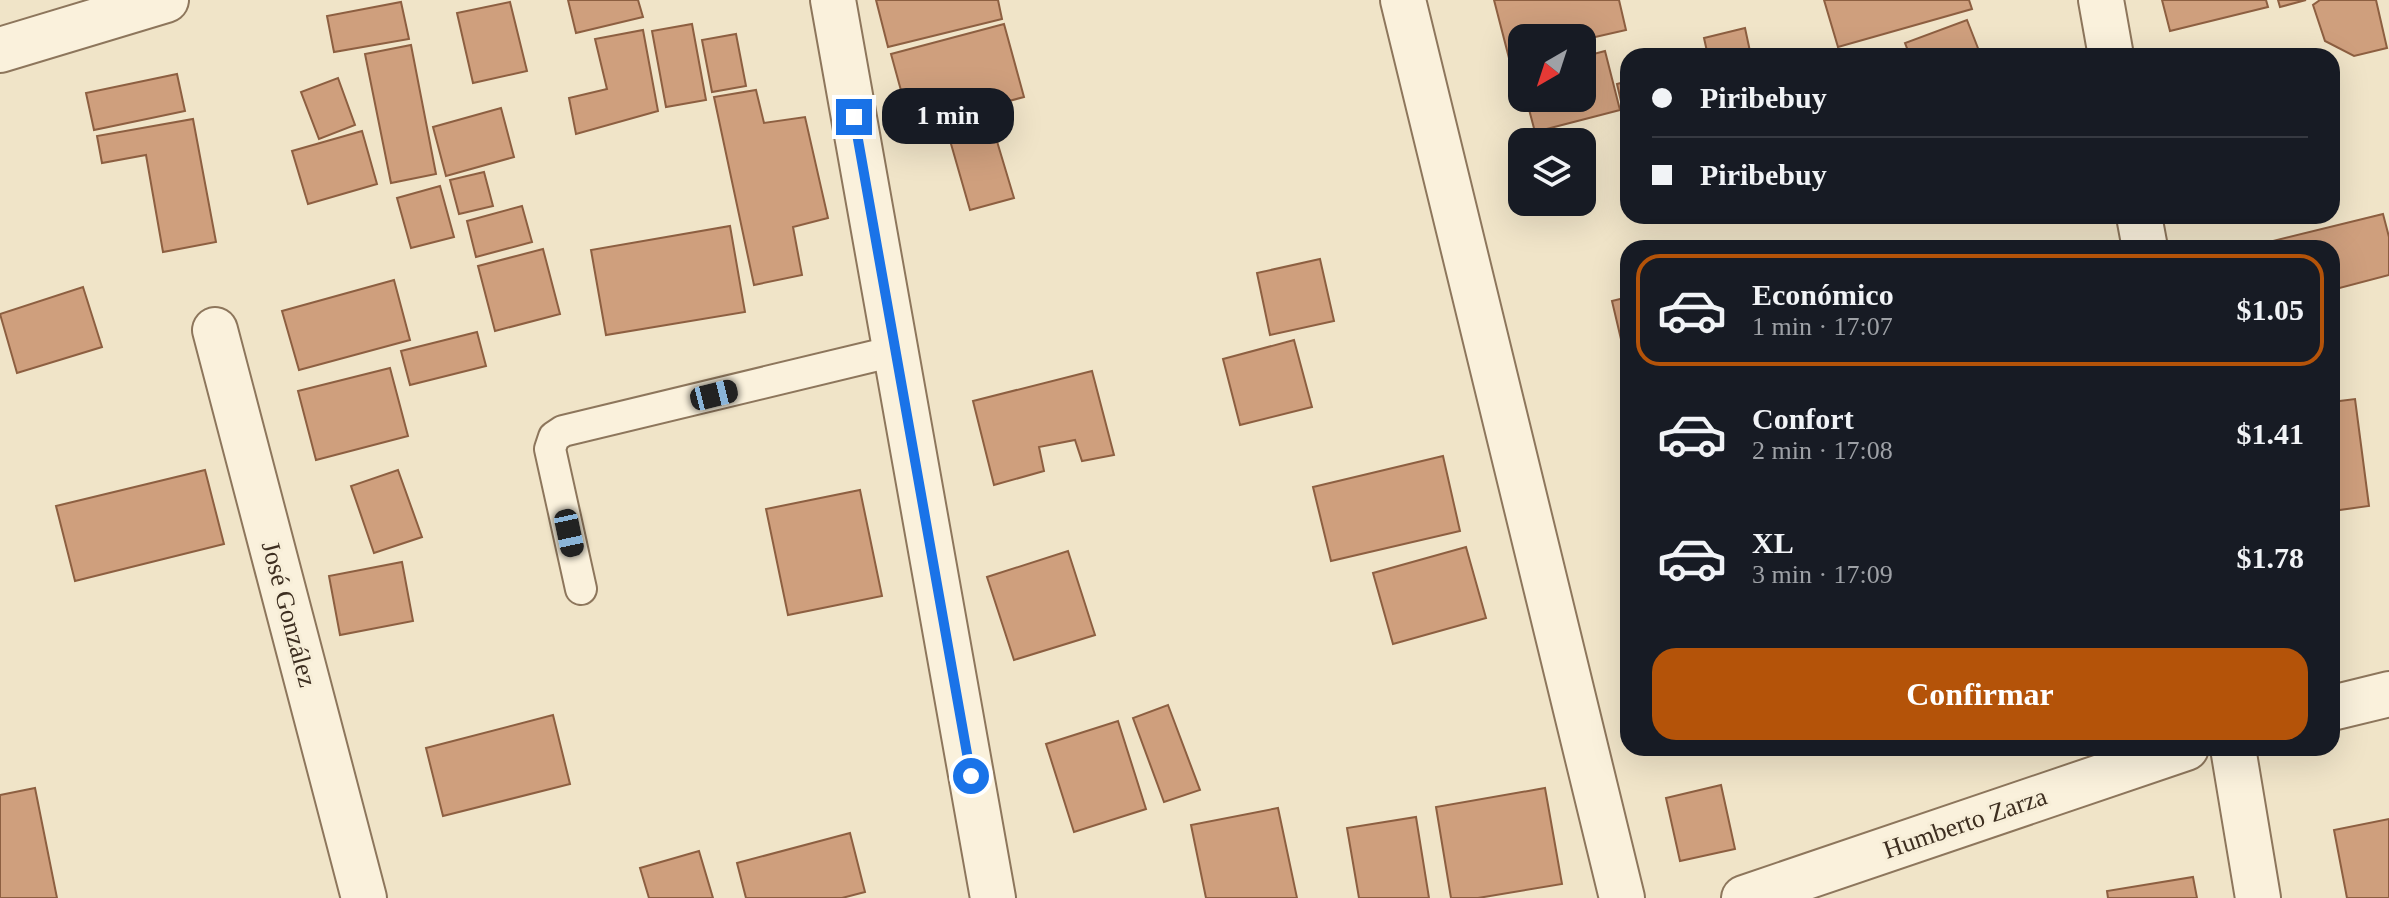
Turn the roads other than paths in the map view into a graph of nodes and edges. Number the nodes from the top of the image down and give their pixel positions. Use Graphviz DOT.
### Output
graph roads {
  1 [pos="166,0"];
  2 [pos="833,0"];
  3 [pos="1403,0"];
  4 [pos="2101,0"];
  5 [pos="2110,48"];
  6 [pos="0,50"];
  7 [pos="215,330"];
  8 [pos="895,351"];
  9 [pos="581,589"];
  10 [pos="2389,694"];
  11 [pos="2340,706"];
  12 [pos="2162,756"];
  13 [pos="2234,756"];
  14 [pos="364,898"];
  15 [pos="993,898"];
  16 [pos="1622,898"];
  17 [pos="1744,898"];
  18 [pos="2258,898"];
  1 -- 6 [label="street"];
  2 -- 8 [label="street"];
  3 -- 16 [label="street"];
  4 -- 5 [label="street"];
  7 -- 14 [label="street, José González"];
  8 -- 9 [label="lane"];
  8 -- 15 [label="street"];
  10 -- 11 [label="street"];
  12 -- 17 [label="street, Humberto Zarza"];
  13 -- 18 [label="street"];
}
